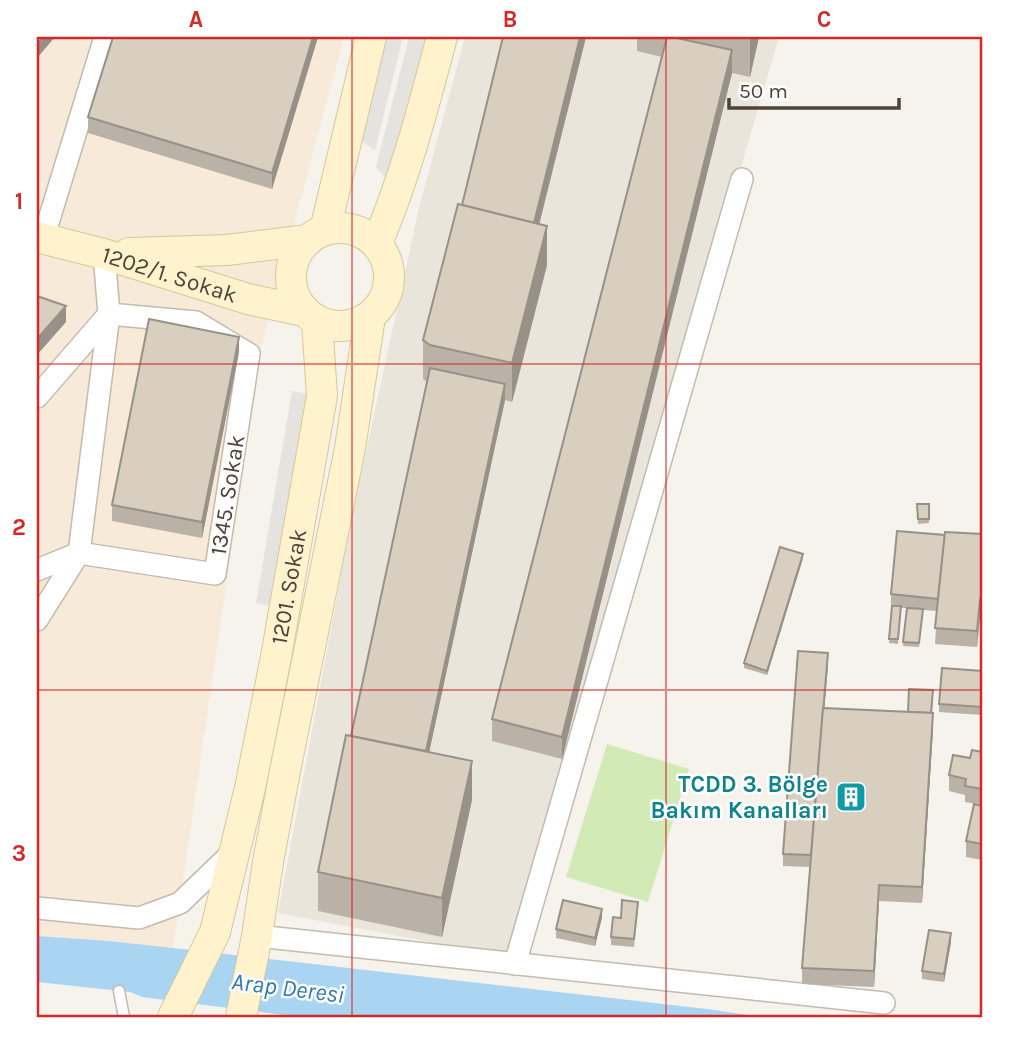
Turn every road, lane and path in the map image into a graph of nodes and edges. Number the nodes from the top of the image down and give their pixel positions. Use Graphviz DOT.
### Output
graph roads {
  1 [pos="105,37"];
  2 [pos="371,37"];
  3 [pos="442,37"];
  4 [pos="742,179"];
  5 [pos="45,207"];
  6 [pos="316,235"];
  7 [pos="40,238"];
  8 [pos="377,243"];
  9 [pos="104,254"];
  10 [pos="109,314"];
  11 [pos="311,316"];
  12 [pos="370,317"];
  13 [pos="37,397"];
  14 [pos="79,553"];
  15 [pos="37,570"];
  16 [pos="37,620"];
  17 [pos="236,850"];
  18 [pos="37,908"];
  19 [pos="257,936"];
  20 [pos="515,964"];
  21 [pos="119,990"];
  22 [pos="884,1003"];
  23 [pos="124,1017"];
  24 [pos="173,1017"];
  25 [pos="241,1017"];
  1 -- 5 [label="street"];
  2 -- 6 [label="main road"];
  3 -- 8 [label="main road"];
  4 -- 20 [label="street"];
  5 -- 7 [label="street"];
  6 -- 8 [label="main road"];
  6 -- 9 [label="main road"];
  6 -- 11 [label="main road"];
  7 -- 9 [label="main road, 1202/1. Sokak"];
  8 -- 12 [label="main road"];
  9 -- 10 [label="street"];
  9 -- 11 [label="main road, 1202/1. Sokak"];
  10 -- 13 [label="street"];
  10 -- 14 [label="street"];
  10 -- 14 [label="street, 1345. Sokak"];
  11 -- 12 [label="main road"];
  11 -- 17 [label="main road, 1201. Sokak"];
  12 -- 19 [label="main road"];
  14 -- 15 [label="street"];
  14 -- 16 [label="street"];
  17 -- 18 [label="street"];
  17 -- 24 [label="main road, 1201. Sokak"];
  19 -- 20 [label="street"];
  19 -- 25 [label="main road"];
  20 -- 22 [label="street"];
  21 -- 23 [label="lane"];
}
